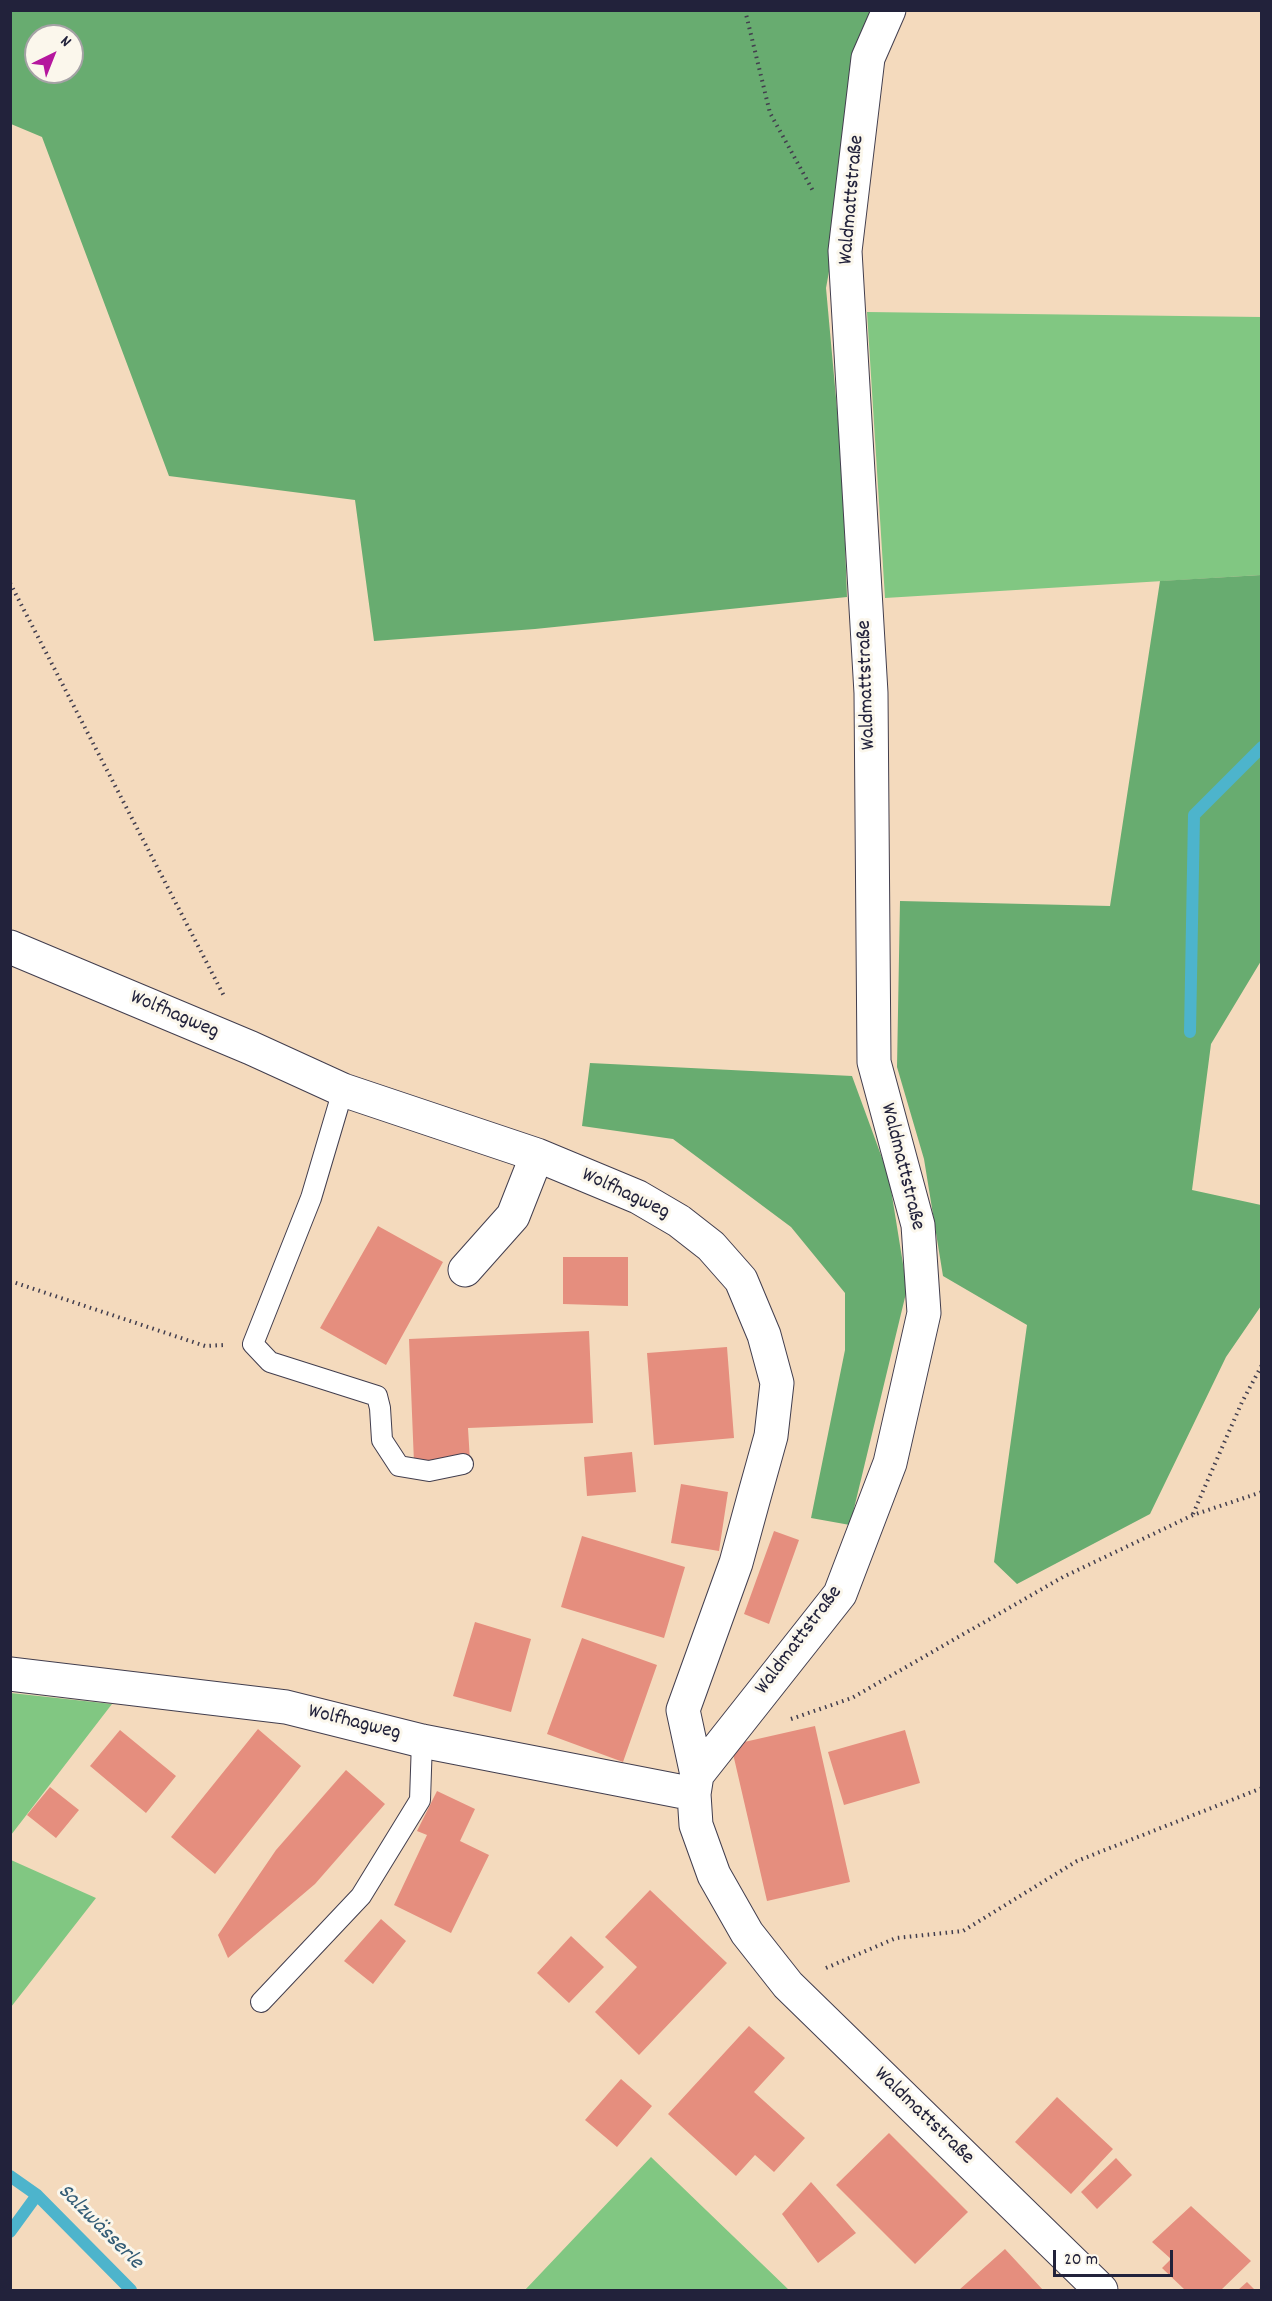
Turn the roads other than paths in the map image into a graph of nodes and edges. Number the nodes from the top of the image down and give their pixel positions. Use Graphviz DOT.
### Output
graph roads {
  1 [pos="889,10"];
  2 [pos="10,947"];
  3 [pos="343,1090"];
  4 [pos="537,1155"];
  5 [pos="465,1270"];
  6 [pos="463,1464"];
  7 [pos="10,1674"];
  8 [pos="422,1741"];
  9 [pos="695,1785"];
  10 [pos="261,2002"];
  11 [pos="1101,2290"];
  1 -- 9 [label="street, Waldmattstraße"];
  2 -- 3 [label="street, Wolfhagweg"];
  3 -- 4 [label="street, Wolfhagweg"];
  3 -- 6 [label="lane"];
  4 -- 5 [label="street"];
  4 -- 9 [label="street, Wolfhagweg"];
  7 -- 8 [label="street, Wolfhagweg"];
  8 -- 9 [label="street, Wolfhagweg"];
  8 -- 10 [label="lane"];
  9 -- 11 [label="street, Waldmattstraße"];
}
